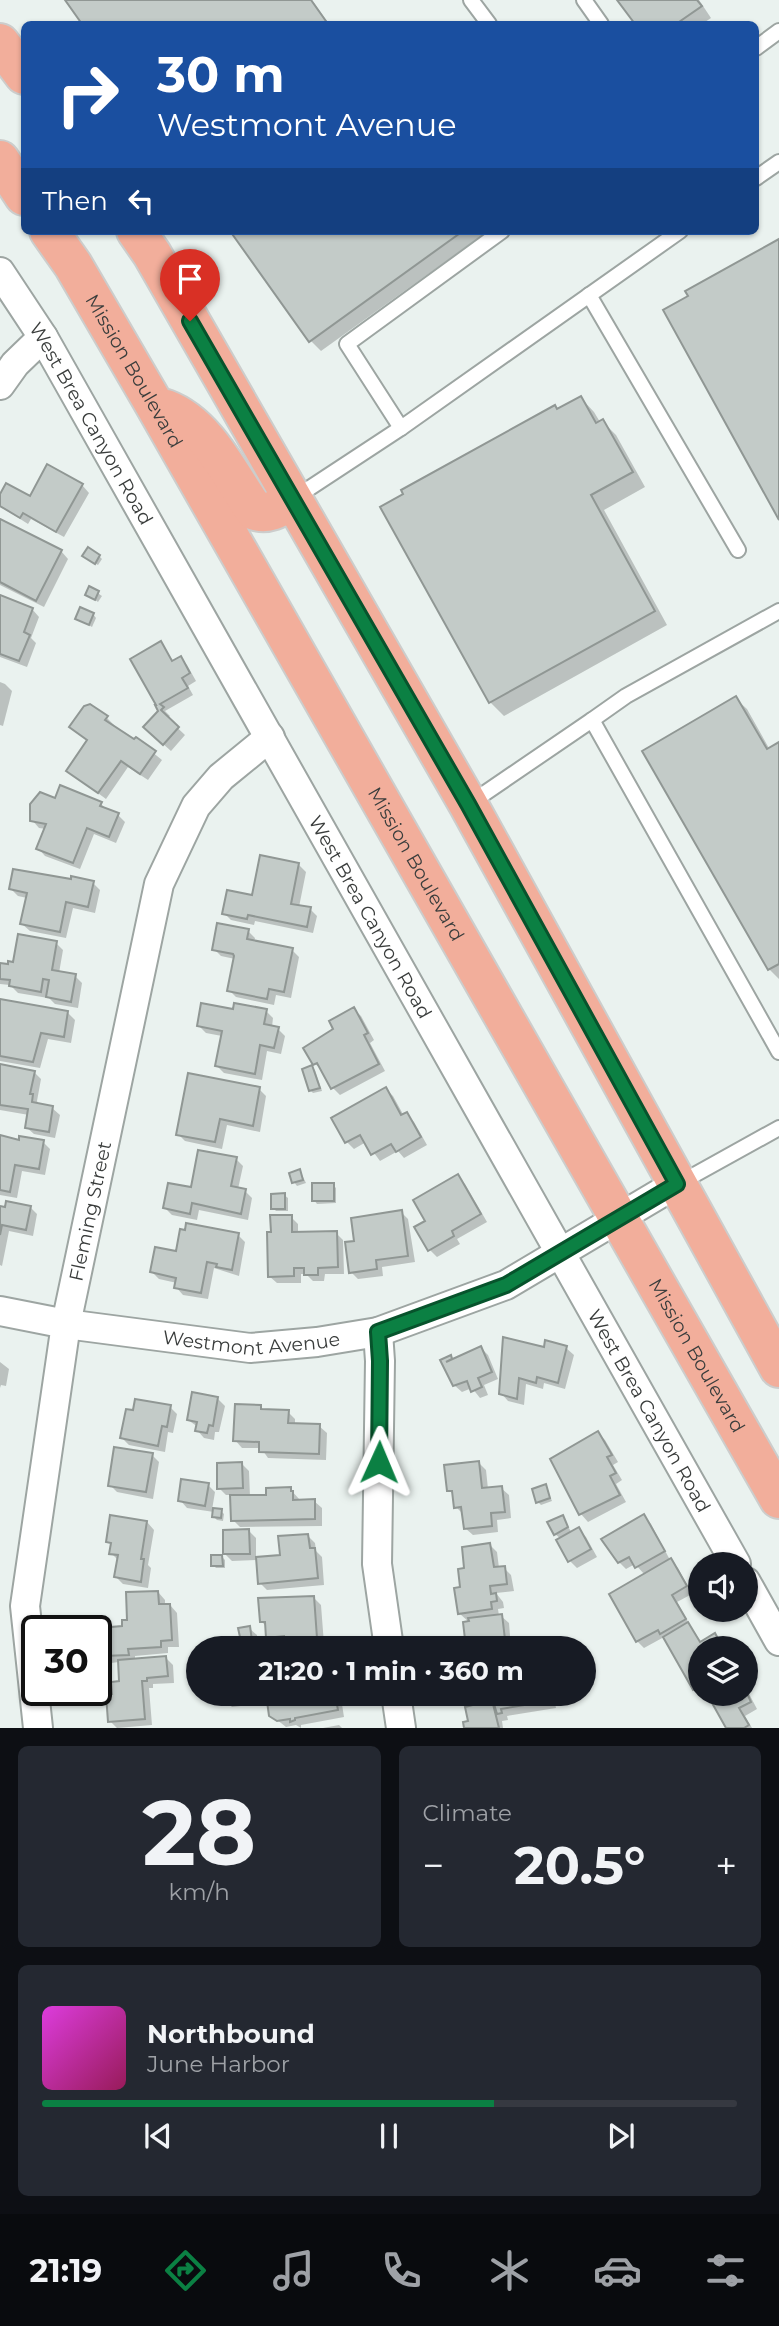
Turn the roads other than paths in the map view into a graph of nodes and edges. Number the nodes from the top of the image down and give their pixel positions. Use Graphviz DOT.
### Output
graph roads {
  1 [pos="471,0"];
  2 [pos="584,0"];
  3 [pos="487,21"];
  4 [pos="599,21"];
  5 [pos="779,31"];
  6 [pos="0,43"];
  7 [pos="759,46"];
  8 [pos="21,71"];
  9 [pos="0,160"];
  10 [pos="779,162"];
  11 [pos="759,176"];
  12 [pos="21,191"];
  13 [pos="52,235"];
  14 [pos="139,235"];
  15 [pos="497,235"];
  16 [pos="674,235"];
  17 [pos="0,272"];
  18 [pos="589,295"];
  19 [pos="43,337"];
  20 [pos="0,385"];
  21 [pos="154,404"];
  22 [pos="401,428"];
  23 [pos="292,500"];
  24 [pos="738,550"];
  25 [pos="779,611"];
  26 [pos="592,720"];
  27 [pos="270,737"];
  28 [pos="468,804"];
  29 [pos="779,1052"];
  30 [pos="779,1128"];
  31 [pos="677,1184"];
  32 [pos="620,1219"];
  33 [pos="559,1255"];
  34 [pos="0,1311"];
  35 [pos="66,1324"];
  36 [pos="378,1332"];
  37 [pos="779,1368"];
  38 [pos="779,1499"];
  39 [pos="729,1552"];
  40 [pos="758,1603"];
  41 [pos="387,1636"];
  42 [pos="779,1641"];
  43 [pos="398,1706"];
  44 [pos="38,1727"];
  45 [pos="401,1727"];
  1 -- 3 [label="lane"];
  2 -- 4 [label="lane"];
  5 -- 7 [label="lane"];
  6 -- 8 [label="main road"];
  9 -- 12 [label="main road"];
  10 -- 11 [label="lane"];
  13 -- 21 [label="main road, Mission Boulevard"];
  14 -- 23 [label="main road"];
  15 -- 22 [label="lane"];
  16 -- 18 [label="lane"];
  17 -- 19 [label="street, West Brea Canyon Road"];
  18 -- 22 [label="lane"];
  18 -- 24 [label="lane"];
  19 -- 20 [label="street"];
  19 -- 27 [label="street, West Brea Canyon Road"];
  21 -- 23 [label="main road"];
  21 -- 32 [label="main road, Mission Boulevard"];
  22 -- 23 [label="lane"];
  23 -- 28 [label="main road"];
  25 -- 26 [label="lane"];
  26 -- 28 [label="lane"];
  26 -- 29 [label="lane"];
  27 -- 33 [label="street, West Brea Canyon Road"];
  27 -- 35 [label="street, Fleming Street"];
  28 -- 31 [label="main road"];
  30 -- 31 [label="lane"];
  31 -- 32 [label="street, Westmont Avenue"];
  31 -- 37 [label="main road"];
  32 -- 33 [label="street, Westmont Avenue"];
  32 -- 38 [label="main road, Mission Boulevard"];
  33 -- 36 [label="street, Westmont Avenue"];
  33 -- 39 [label="street, West Brea Canyon Road"];
  34 -- 35 [label="street, Westmont Avenue"];
  35 -- 36 [label="street, Westmont Avenue"];
  35 -- 44 [label="street, Fleming Street"];
  36 -- 41 [label="street"];
  40 -- 42 [label="street"];
  43 -- 45 [label="street"];
}
